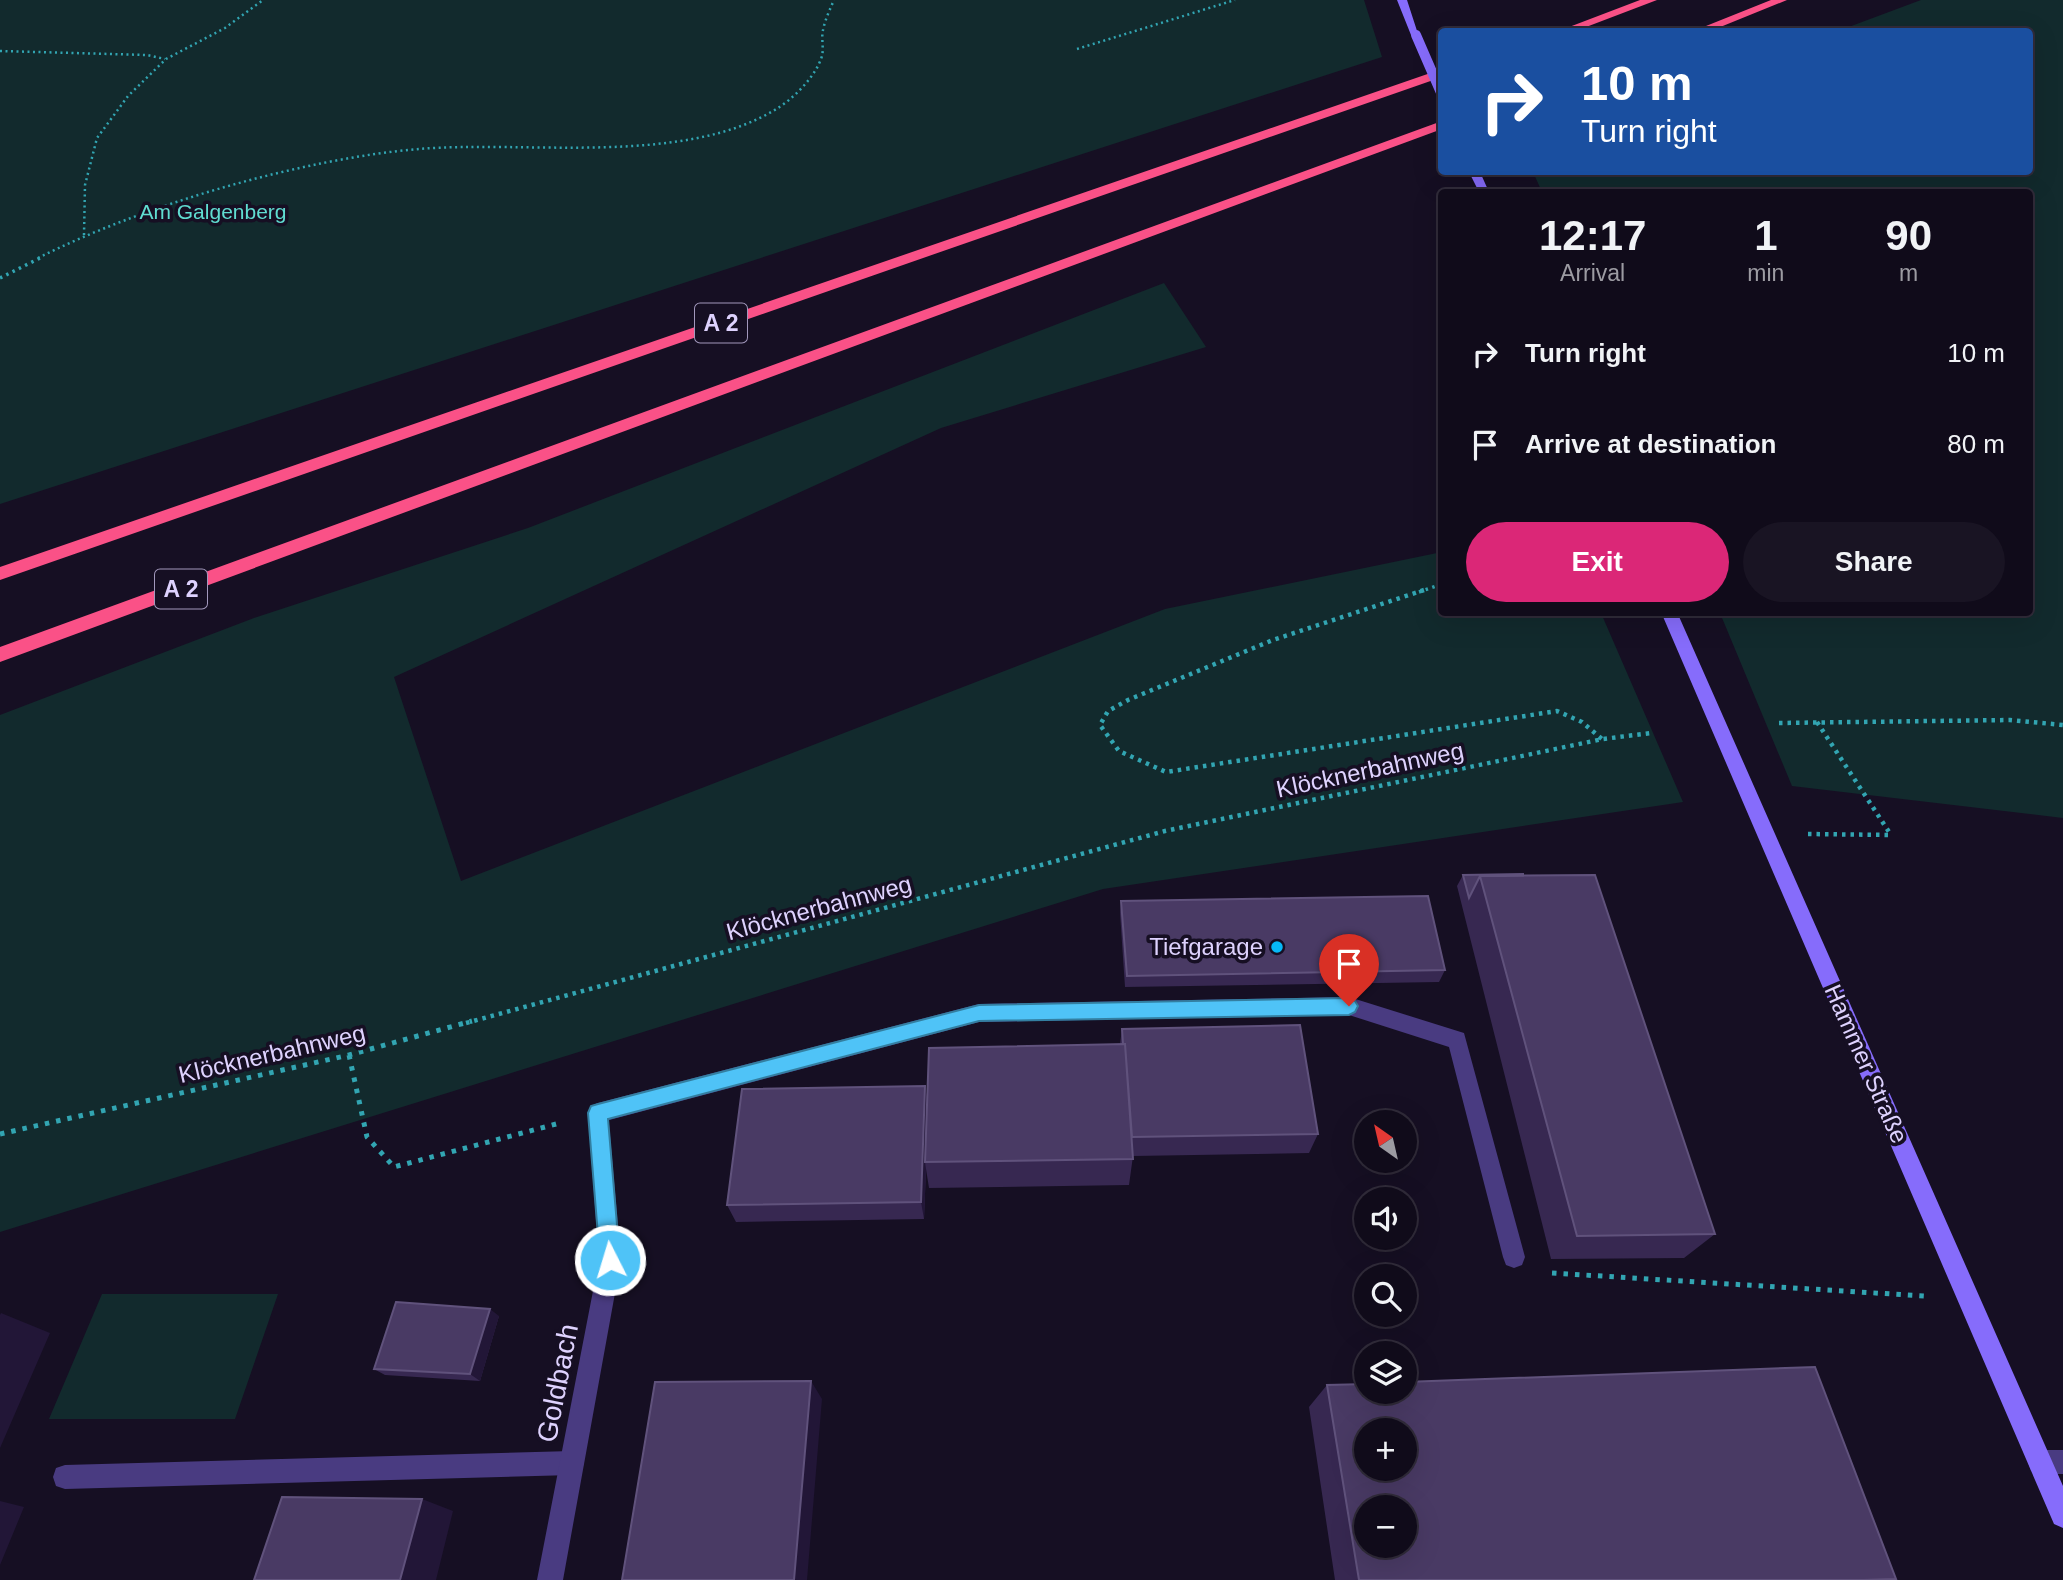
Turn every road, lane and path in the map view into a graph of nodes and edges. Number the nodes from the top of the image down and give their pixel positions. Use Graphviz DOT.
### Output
graph roads {
  1 [pos="263,0"];
  2 [pos="834,0"];
  3 [pos="1234,0"];
  4 [pos="1402,0"];
  5 [pos="1651,0"];
  6 [pos="1782,0"];
  7 [pos="1572,28"];
  8 [pos="1707,28"];
  9 [pos="1077,49"];
  10 [pos="0,51"];
  11 [pos="166,59"];
  12 [pos="1438,74"];
  13 [pos="1438,86"];
  14 [pos="1438,126"];
  15 [pos="83,235"];
  16 [pos="0,278"];
  17 [pos="0,574"];
  18 [pos="1438,585"];
  19 [pos="1671,616"];
  20 [pos="0,655"];
  21 [pos="1817,722"];
  22 [pos="1779,723"];
  23 [pos="2063,725"];
  24 [pos="1651,733"];
  25 [pos="1603,739"];
  26 [pos="1822,834"];
  27 [pos="349,1055"];
  28 [pos="598,1113"];
  29 [pos="0,1134"];
  30 [pos="1514,1256"];
  31 [pos="1969,1299"];
  32 [pos="2051,1462"];
  33 [pos="572,1463"];
  34 [pos="65,1477"];
  35 [pos="2063,1515"];
  36 [pos="550,1580"];
  1 -- 11 [label="path"];
  2 -- 15 [label="path"];
  3 -- 9 [label="path"];
  4 -- 13 [label="main road, bridge"];
  5 -- 7 [label="highway"];
  6 -- 8 [label="highway"];
  10 -- 11 [label="path"];
  11 -- 15 [label="path"];
  12 -- 17 [label="highway, A 2"];
  14 -- 20 [label="highway, A 2"];
  15 -- 16 [label="path"];
  18 -- 25 [label="path"];
  19 -- 31 [label="main road, Hammer Straße"];
  21 -- 22 [label="path"];
  21 -- 23 [label="path"];
  21 -- 26 [label="path"];
  24 -- 25 [label="path, Klöcknerbahnweg"];
  25 -- 27 [label="path, Klöcknerbahnweg"];
  27 -- 28 [label="path"];
  27 -- 29 [label="path, Klöcknerbahnweg"];
  28 -- 30 [label="street"];
  28 -- 33 [label="street, Goldbach"];
  30 -- 31 [label="path"];
  31 -- 32 [label="main road, Hammer Straße"];
  32 -- 35 [label="main road, Hammer Straße"];
  33 -- 34 [label="street"];
  33 -- 36 [label="street, Goldbach"];
}
